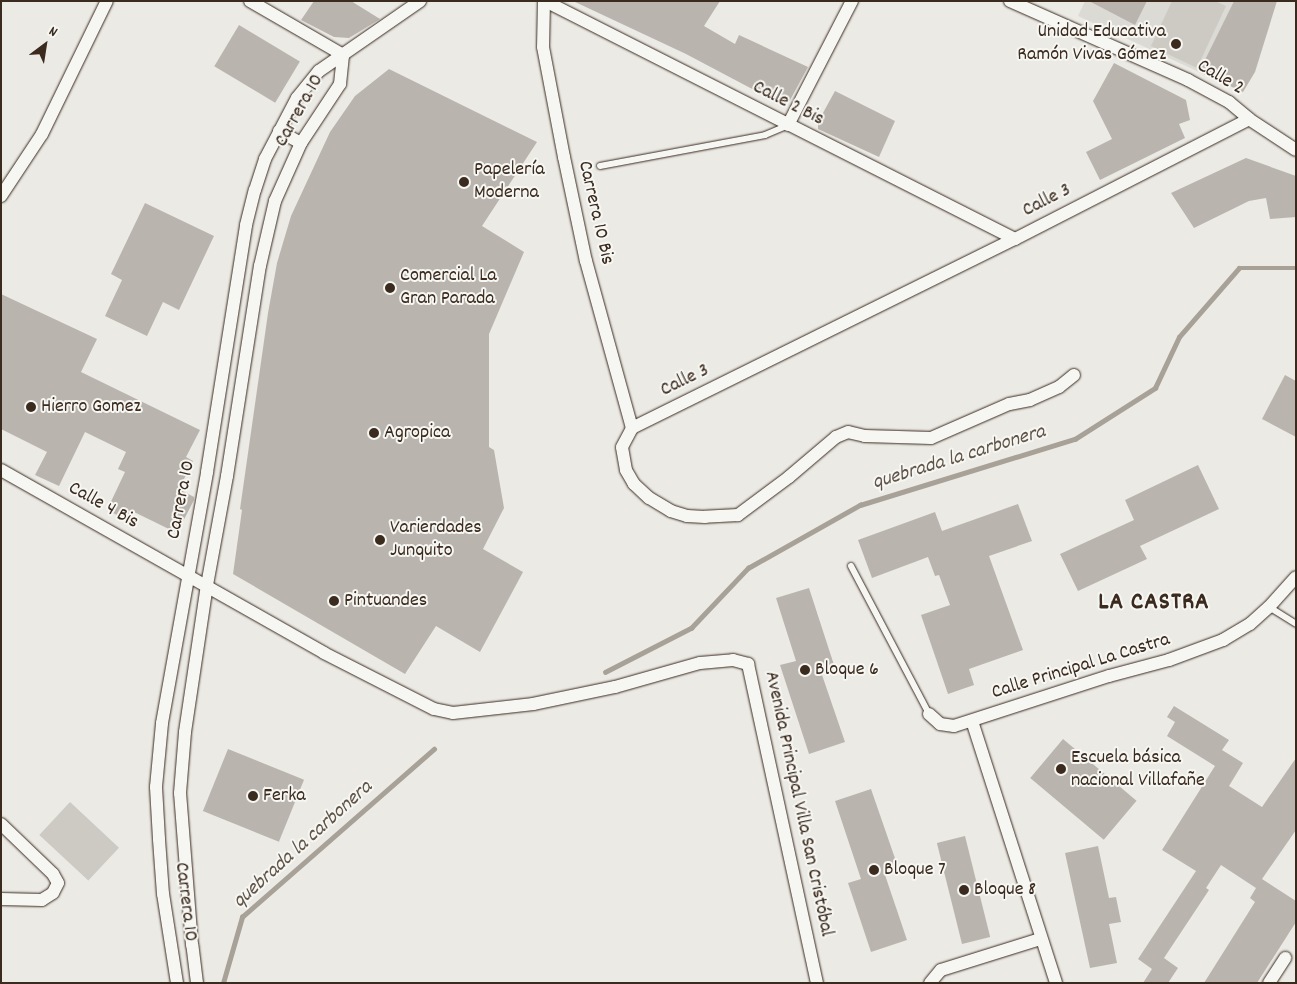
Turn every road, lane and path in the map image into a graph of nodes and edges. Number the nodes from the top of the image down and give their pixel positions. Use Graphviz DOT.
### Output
graph roads {
  1 [pos="108,1"];
  2 [pos="250,1"];
  3 [pos="420,1"];
  4 [pos="545,1"];
  5 [pos="852,1"];
  6 [pos="1010,1"];
  7 [pos="343,55"];
  8 [pos="1249,119"];
  9 [pos="788,124"];
  10 [pos="279,131"];
  11 [pos="301,143"];
  12 [pos="1296,150"];
  13 [pos="600,166"];
  14 [pos="1,196"];
  15 [pos="1015,239"];
  16 [pos="240,261"];
  17 [pos="260,266"];
  18 [pos="1074,375"];
  19 [pos="632,428"];
  20 [pos="1,470"];
  21 [pos="851,566"];
  22 [pos="187,574"];
  23 [pos="1296,577"];
  24 [pos="207,585"];
  25 [pos="1269,608"];
  26 [pos="1296,624"];
  27 [pos="929,714"];
  28 [pos="972,721"];
  29 [pos="1,824"];
  30 [pos="1,899"];
  31 [pos="1040,939"];
  32 [pos="1285,958"];
  33 [pos="177,983"];
  34 [pos="197,983"];
  35 [pos="817,983"];
  36 [pos="930,983"];
  37 [pos="1056,983"];
  38 [pos="1269,983"];
  1 -- 14 [label="street"];
  2 -- 7 [label="street"];
  3 -- 7 [label="street, Carrera 10"];
  4 -- 9 [label="street, Calle 2 Bis"];
  4 -- 19 [label="street, Carrera 10 Bis"];
  5 -- 9 [label="street"];
  6 -- 8 [label="street, Calle 2"];
  7 -- 10 [label="street, Carrera 10"];
  7 -- 11 [label="street, Carrera 10"];
  8 -- 12 [label="street, Calle 2"];
  8 -- 15 [label="street, Calle 3"];
  9 -- 13 [label="lane"];
  9 -- 15 [label="street, Calle 2 Bis"];
  10 -- 11 [label="street"];
  10 -- 16 [label="street, Carrera 10"];
  11 -- 17 [label="street, Carrera 10"];
  15 -- 19 [label="street, Calle 3"];
  16 -- 17 [label="street"];
  16 -- 22 [label="street, Carrera 10"];
  17 -- 24 [label="street, Carrera 10"];
  18 -- 19 [label="street"];
  20 -- 22 [label="street, Calle 4 Bis"];
  21 -- 27 [label="lane"];
  22 -- 24 [label="street, Avenida Principal Villa San Cristóbal"];
  22 -- 33 [label="street, Carrera 10"];
  23 -- 25 [label="street, Calle Principal La Castra"];
  24 -- 34 [label="street, Carrera 10"];
  24 -- 35 [label="street, Avenida Principal Villa San Cristóbal"];
  25 -- 26 [label="lane"];
  25 -- 28 [label="street, Calle Principal La Castra"];
  27 -- 28 [label="street, Calle Principal La Castra"];
  28 -- 31 [label="street, Calle Principal La Castra"];
  29 -- 30 [label="street"];
  31 -- 36 [label="street"];
  31 -- 37 [label="street, Calle Principal La Castra"];
  32 -- 38 [label="street"];
}
